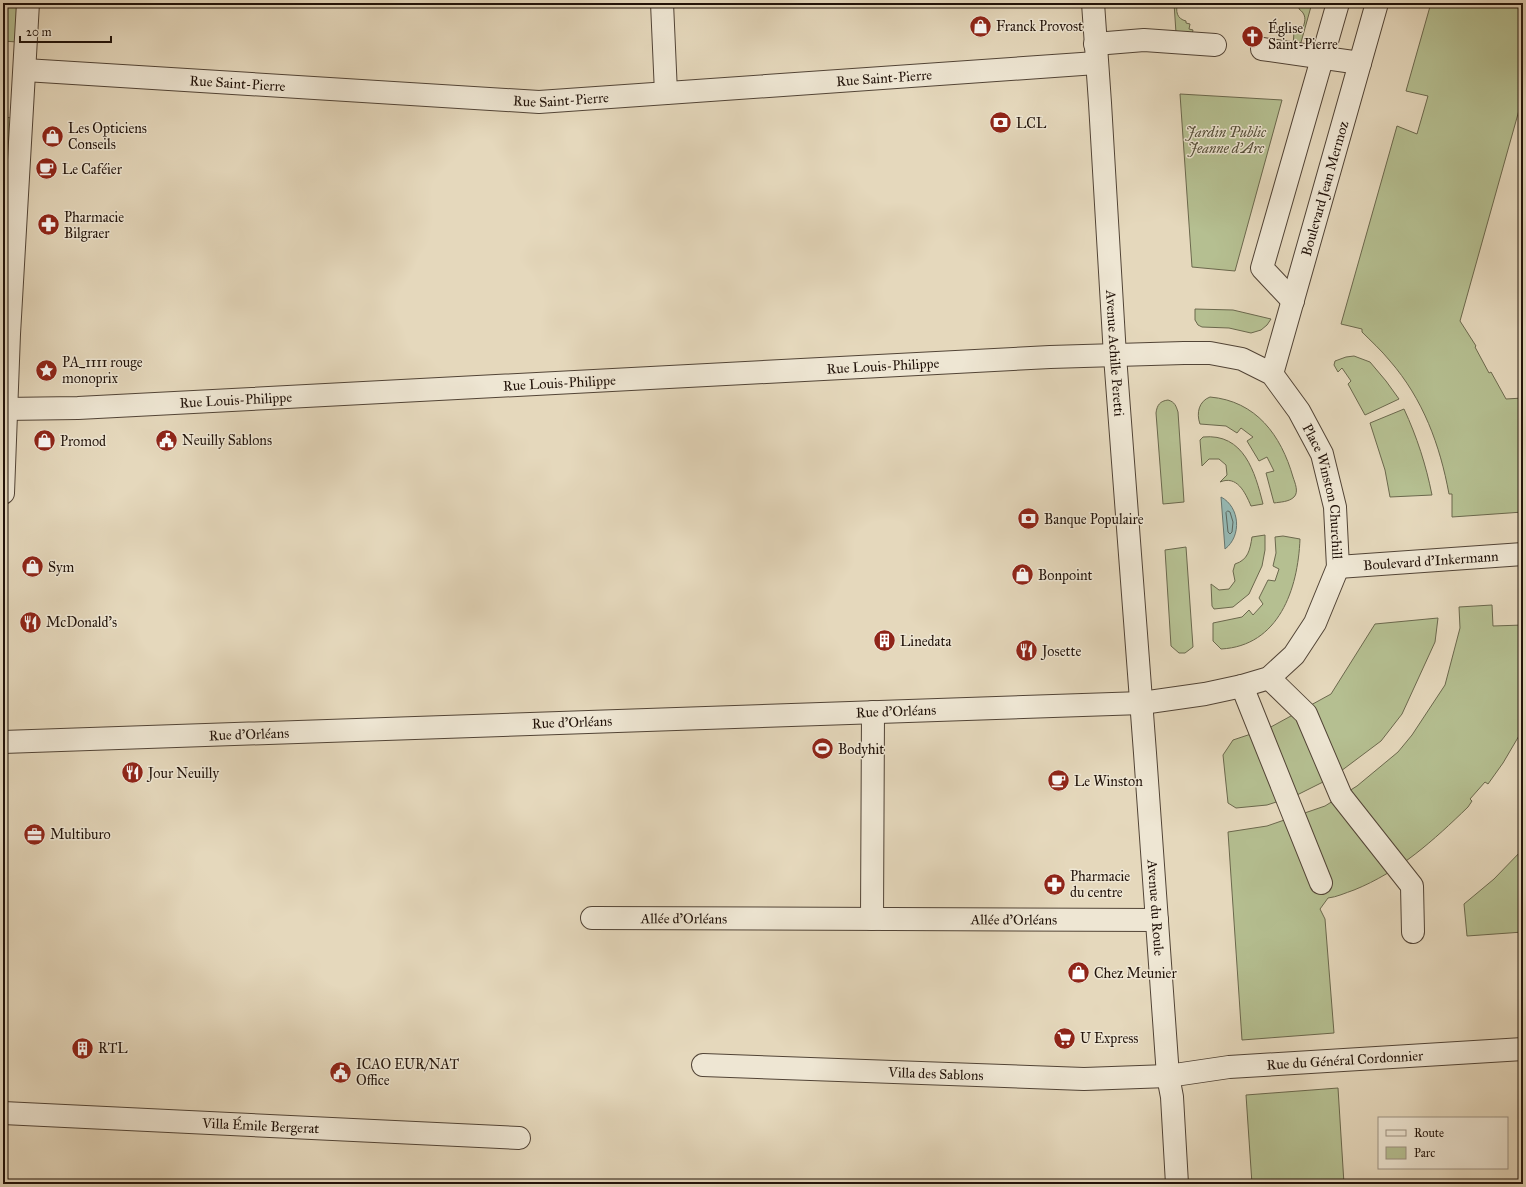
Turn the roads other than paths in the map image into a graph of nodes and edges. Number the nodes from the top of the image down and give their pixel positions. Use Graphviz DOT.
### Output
graph roads {
  1 [pos="28,3"];
  2 [pos="662,3"];
  3 [pos="1093,3"];
  4 [pos="1338,3"];
  5 [pos="1377,3"];
  6 [pos="1215,44"];
  7 [pos="1262,49"];
  8 [pos="1096,53"];
  9 [pos="1322,57"];
  10 [pos="1360,63"];
  11 [pos="25,70"];
  12 [pos="666,93"];
  13 [pos="1293,301"];
  14 [pos="6,333"];
  15 [pos="1115,356"];
  16 [pos="1272,374"];
  17 [pos="5,409"];
  18 [pos="3,493"];
  19 [pos="1523,554"];
  20 [pos="1338,567"];
  21 [pos="1269,678"];
  22 [pos="1242,686"];
  23 [pos="1142,703"];
  24 [pos="873,712"];
  25 [pos="3,742"];
  26 [pos="1321,883"];
  27 [pos="592,918"];
  28 [pos="872,919"];
  29 [pos="1157,920"];
  30 [pos="1413,932"];
  31 [pos="1523,1049"];
  32 [pos="703,1065"];
  33 [pos="1168,1076"];
  34 [pos="3,1113"];
  35 [pos="519,1138"];
  36 [pos="1177,1184"];
  1 -- 11 [label="street"];
  2 -- 12 [label="street"];
  3 -- 8 [label="street, Avenue Achille Peretti"];
  4 -- 9 [label="street"];
  5 -- 10 [label="street, Boulevard Jean Mermoz"];
  6 -- 8 [label="street, Rue Saint-Pierre"];
  7 -- 9 [label="street"];
  8 -- 12 [label="street, Rue Saint-Pierre"];
  8 -- 15 [label="street, Avenue Achille Peretti"];
  9 -- 10 [label="street"];
  9 -- 13 [label="street"];
  10 -- 13 [label="street, Boulevard Jean Mermoz"];
  11 -- 12 [label="street, Rue Saint-Pierre"];
  11 -- 14 [label="street"];
  13 -- 16 [label="street, Boulevard Jean Mermoz"];
  14 -- 17 [label="street"];
  15 -- 16 [label="street, Place Winston Churchill"];
  15 -- 17 [label="street, Rue Louis-Philippe"];
  15 -- 23 [label="street, Avenue Achille Peretti"];
  16 -- 20 [label="street, Place Winston Churchill"];
  17 -- 18 [label="street"];
  19 -- 20 [label="street, Boulevard d'Inkermann"];
  20 -- 21 [label="street, Place Winston Churchill"];
  21 -- 22 [label="street, Place Winston Churchill"];
  21 -- 30 [label="street"];
  22 -- 23 [label="street, Place Winston Churchill"];
  22 -- 26 [label="street"];
  23 -- 24 [label="street, Rue d'Orléans"];
  23 -- 29 [label="street, Avenue du Roule"];
  24 -- 25 [label="street, Rue d'Orléans"];
  24 -- 28 [label="street"];
  27 -- 28 [label="street, Allée d'Orléans"];
  28 -- 29 [label="street, Allée d'Orléans"];
  29 -- 33 [label="street, Avenue du Roule"];
  31 -- 33 [label="street, Rue du Général Cordonnier"];
  32 -- 33 [label="street, Villa des Sablons"];
  33 -- 36 [label="street, Avenue du Roule"];
  34 -- 35 [label="street, Villa Émile Bergerat"];
}
